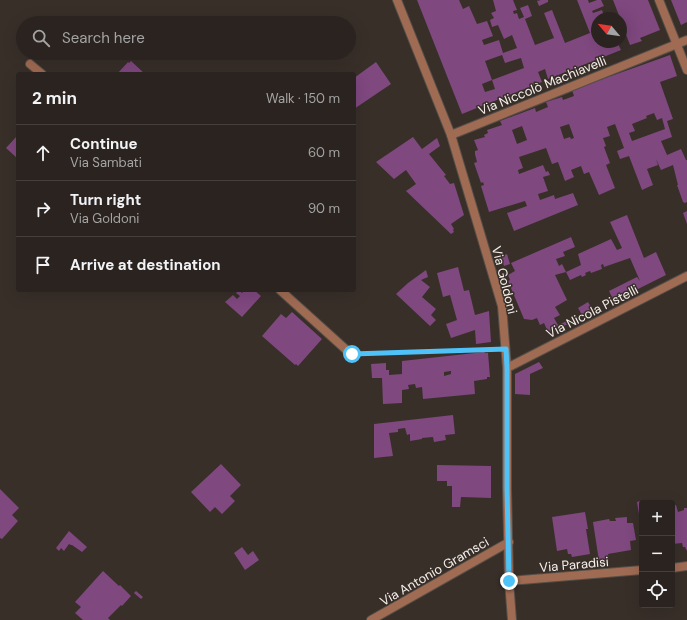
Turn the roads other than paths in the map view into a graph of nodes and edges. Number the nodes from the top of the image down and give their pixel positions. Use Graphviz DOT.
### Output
graph roads {
  1 [pos="397,0"];
  2 [pos="659,0"];
  3 [pos="687,40"];
  4 [pos="676,44"];
  5 [pos="30,64"];
  6 [pos="687,70"];
  7 [pos="40,72"];
  8 [pos="451,135"];
  9 [pos="687,276"];
  10 [pos="282,292"];
  11 [pos="352,354"];
  12 [pos="507,368"];
  13 [pos="509,542"];
  14 [pos="687,566"];
  15 [pos="675,568"];
  16 [pos="639,570"];
  17 [pos="509,581"];
  18 [pos="371,620"];
  19 [pos="512,620"];
  1 -- 8 [label="street, Via Goldoni"];
  2 -- 4 [label="street"];
  3 -- 4 [label="street, Via Niccolò Machiavelli"];
  4 -- 6 [label="street"];
  4 -- 8 [label="street, Via Niccolò Machiavelli"];
  5 -- 7 [label="street"];
  8 -- 12 [label="street, Via Goldoni"];
  9 -- 12 [label="street, Via Nicola Pistelli"];
  10 -- 11 [label="street"];
  12 -- 13 [label="street, Via Goldoni"];
  13 -- 17 [label="street, Via Goldoni"];
  13 -- 18 [label="street, Via Antonio Gramsci"];
  14 -- 15 [label="street"];
  16 -- 17 [label="street, Via Paradisi"];
  17 -- 19 [label="street, Via Goldoni"];
}
